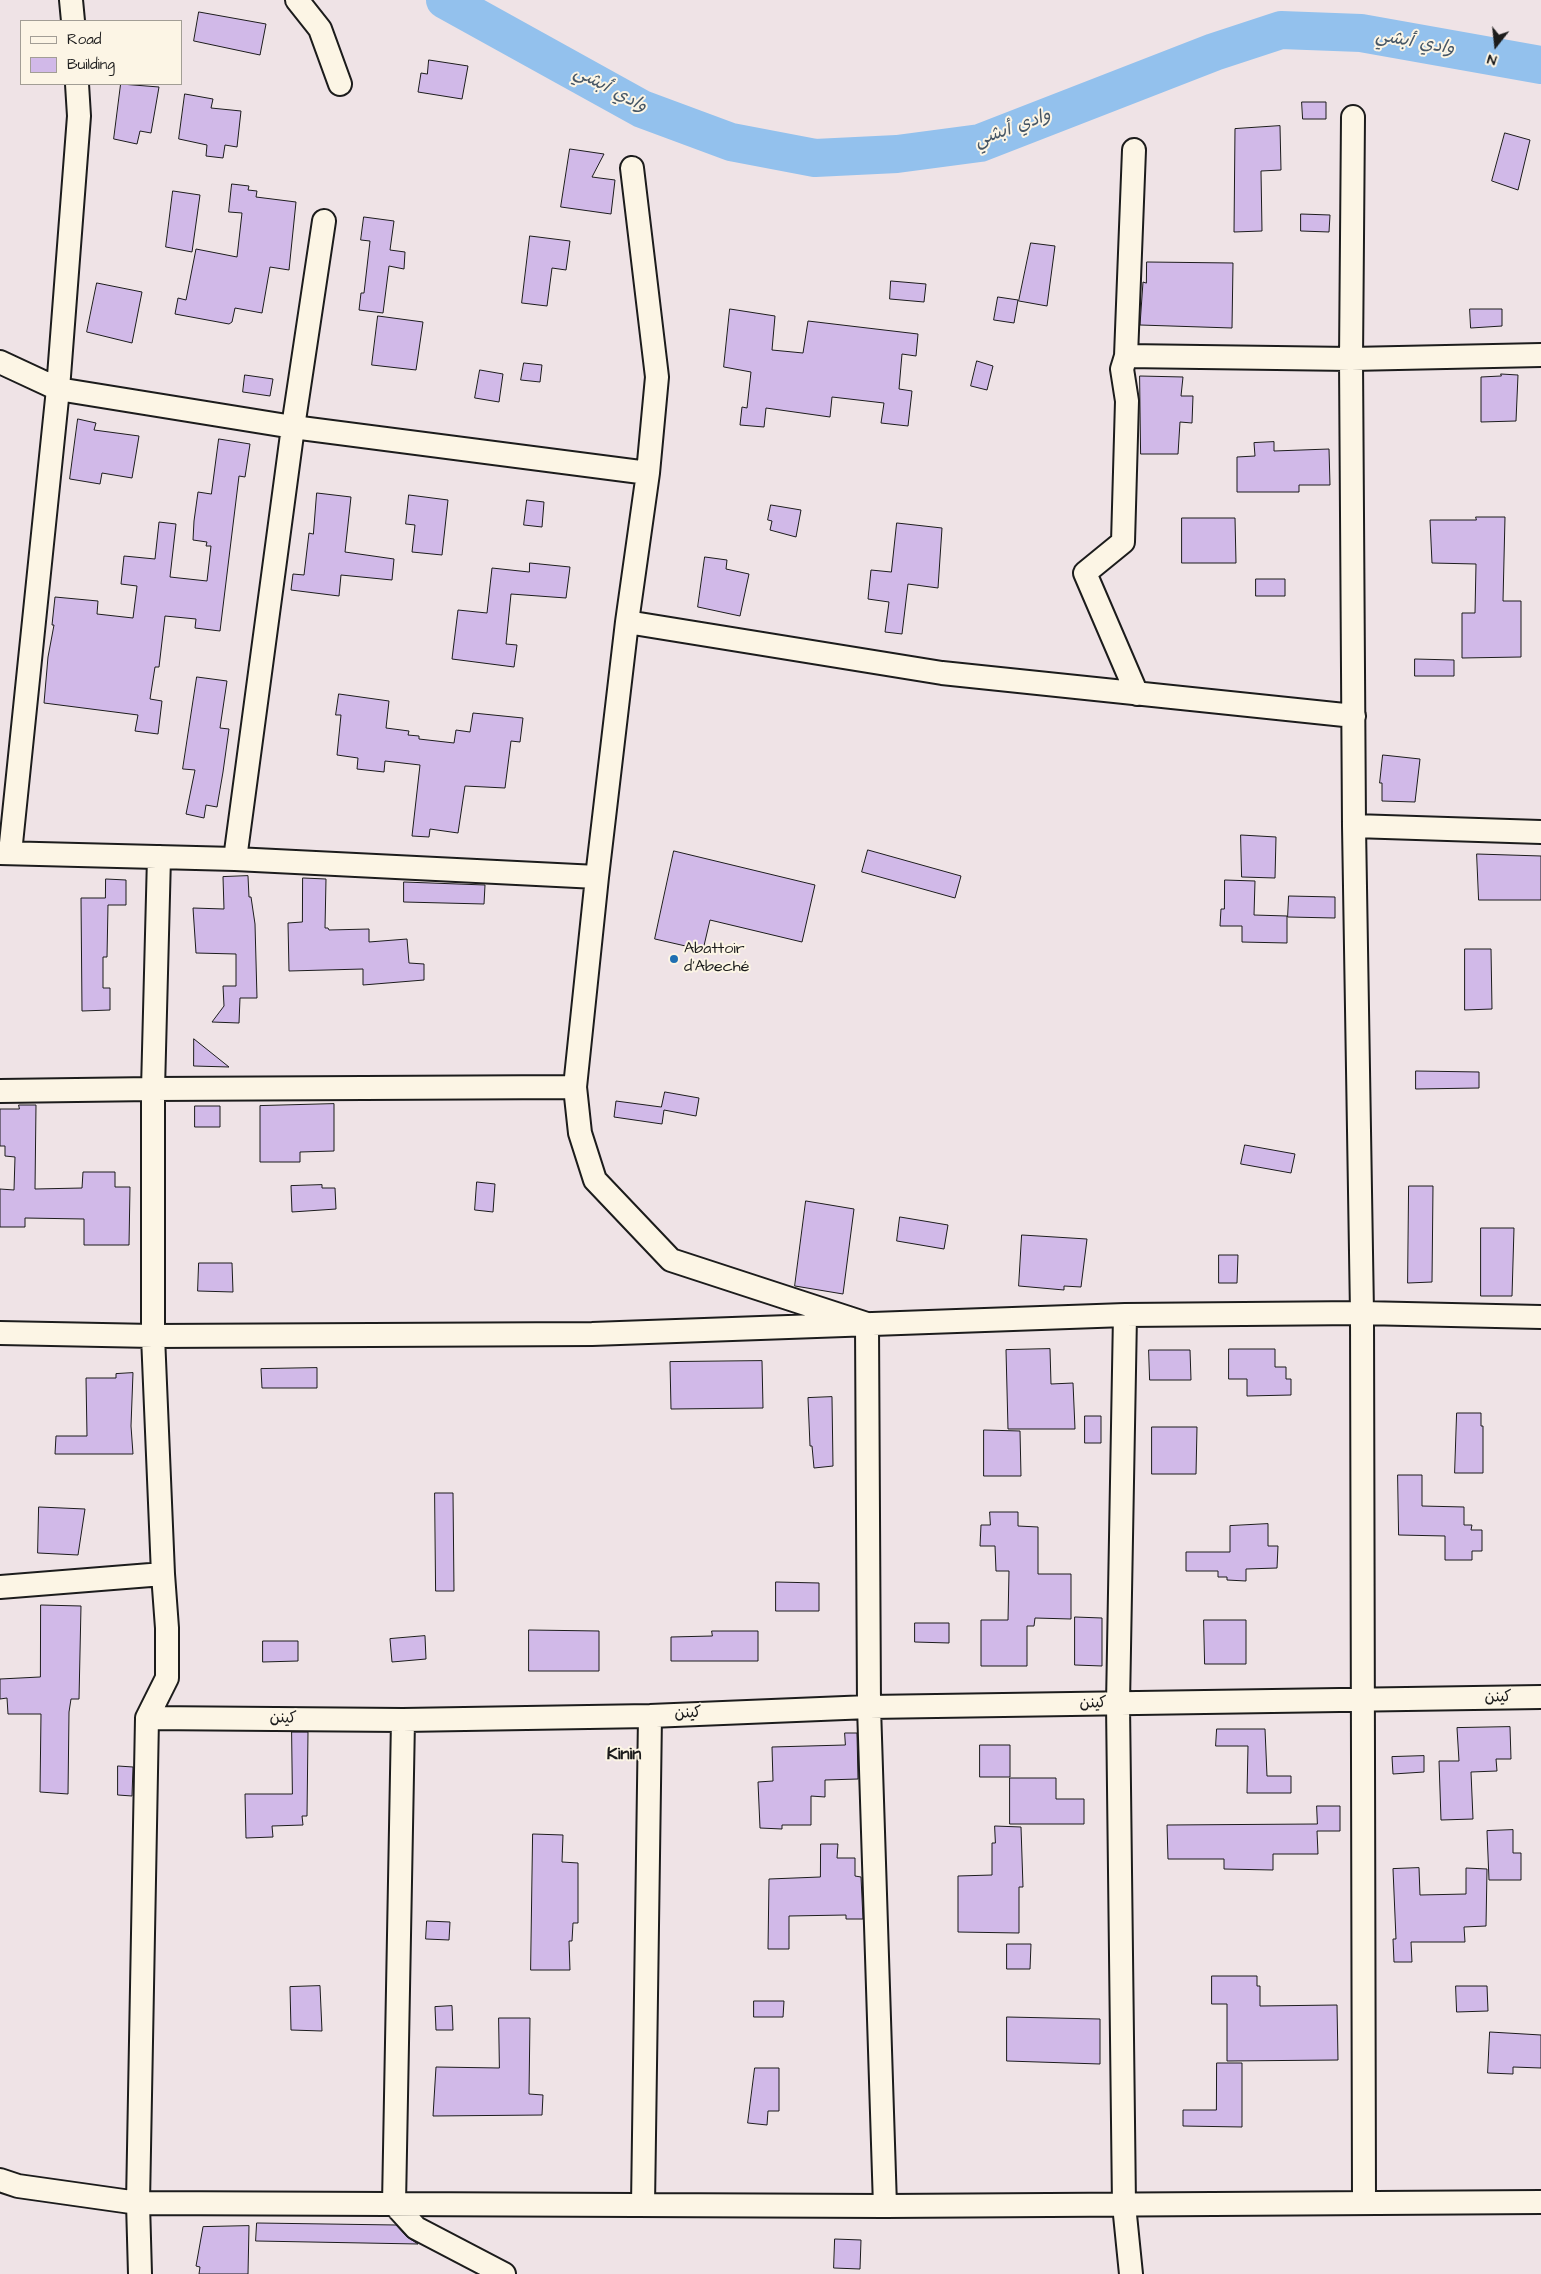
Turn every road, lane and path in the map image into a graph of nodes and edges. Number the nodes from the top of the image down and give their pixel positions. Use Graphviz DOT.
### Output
graph roads {
  1 [pos="71,0"];
  2 [pos="297,0"];
  3 [pos="72,20"];
  4 [pos="340,84"];
  5 [pos="77,85"];
  6 [pos="1353,117"];
  7 [pos="1134,150"];
  8 [pos="632,168"];
  9 [pos="324,221"];
  10 [pos="1541,355"];
  11 [pos="1126,356"];
  12 [pos="1351,360"];
  13 [pos="0,362"];
  14 [pos="58,389"];
  15 [pos="293,427"];
  16 [pos="648,473"];
  17 [pos="627,622"];
  18 [pos="1137,694"];
  19 [pos="1354,716"];
  20 [pos="1354,826"];
  21 [pos="1541,832"];
  22 [pos="5,853"];
  23 [pos="159,857"];
  24 [pos="235,859"];
  25 [pos="597,877"];
  26 [pos="575,1088"];
  27 [pos="153,1089"];
  28 [pos="0,1091"];
  29 [pos="1362,1313"];
  30 [pos="1124,1315"];
  31 [pos="1541,1317"];
  32 [pos="867,1324"];
  33 [pos="0,1333"];
  34 [pos="153,1336"];
  35 [pos="163,1574"];
  36 [pos="0,1587"];
  37 [pos="1541,1697"];
  38 [pos="1364,1700"];
  39 [pos="1118,1704"];
  40 [pos="869,1707"];
  41 [pos="650,1716"];
  42 [pos="147,1718"];
  43 [pos="403,1720"];
  44 [pos="0,2180"];
  45 [pos="1541,2202"];
  46 [pos="138,2203"];
  47 [pos="1364,2203"];
  48 [pos="394,2204"];
  49 [pos="643,2205"];
  50 [pos="1124,2205"];
  51 [pos="884,2206"];
  52 [pos="1132,2272"];
  53 [pos="140,2274"];
  54 [pos="504,2274"];
  1 -- 3 [label="street"];
  2 -- 4 [label="street"];
  5 -- 14 [label="street"];
  6 -- 12 [label="street"];
  7 -- 11 [label="street"];
  8 -- 16 [label="street"];
  9 -- 15 [label="street"];
  10 -- 12 [label="street"];
  11 -- 12 [label="street"];
  11 -- 18 [label="street"];
  12 -- 19 [label="street"];
  13 -- 14 [label="street"];
  14 -- 15 [label="street"];
  14 -- 22 [label="street"];
  15 -- 16 [label="street"];
  15 -- 24 [label="street"];
  16 -- 17 [label="street"];
  17 -- 18 [label="street"];
  17 -- 25 [label="street"];
  18 -- 19 [label="street"];
  19 -- 20 [label="street"];
  20 -- 21 [label="street"];
  20 -- 29 [label="street"];
  22 -- 23 [label="street"];
  23 -- 24 [label="street"];
  23 -- 27 [label="street"];
  24 -- 25 [label="street"];
  25 -- 26 [label="street"];
  26 -- 27 [label="street"];
  26 -- 32 [label="street"];
  27 -- 28 [label="street"];
  27 -- 34 [label="street"];
  29 -- 30 [label="street"];
  29 -- 31 [label="street"];
  29 -- 38 [label="street"];
  30 -- 32 [label="street"];
  30 -- 39 [label="street"];
  32 -- 34 [label="street"];
  32 -- 40 [label="street"];
  33 -- 34 [label="street"];
  34 -- 35 [label="street"];
  35 -- 36 [label="street"];
  35 -- 42 [label="street"];
  37 -- 38 [label="street, كينن"];
  38 -- 39 [label="street, كينن"];
  38 -- 47 [label="street"];
  39 -- 40 [label="street, كينن"];
  39 -- 50 [label="street"];
  40 -- 41 [label="street, كينن"];
  40 -- 51 [label="street"];
  41 -- 43 [label="street, كينن"];
  41 -- 49 [label="street"];
  42 -- 43 [label="street, كينن"];
  42 -- 46 [label="street"];
  43 -- 48 [label="street"];
  44 -- 46 [label="street"];
  45 -- 47 [label="street"];
  46 -- 48 [label="street"];
  46 -- 53 [label="street"];
  47 -- 50 [label="street"];
  48 -- 49 [label="street"];
  48 -- 54 [label="street"];
  49 -- 51 [label="street"];
  50 -- 51 [label="street"];
  50 -- 52 [label="street"];
}
